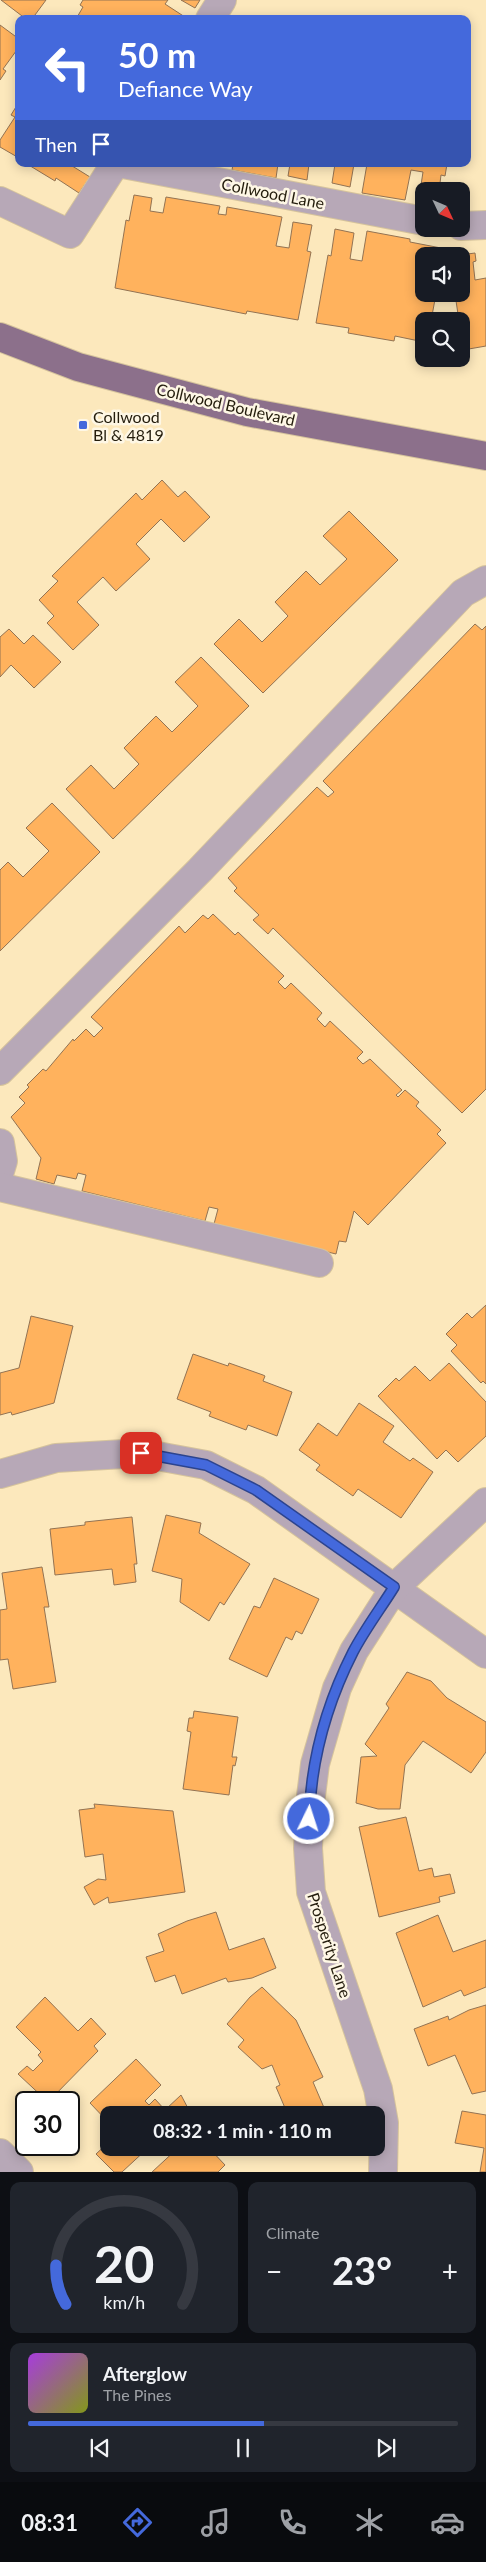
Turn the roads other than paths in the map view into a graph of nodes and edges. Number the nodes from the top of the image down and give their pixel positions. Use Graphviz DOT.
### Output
graph roads {
  1 [pos="222,0"];
  2 [pos="213,15"];
  3 [pos="113,167"];
  4 [pos="139,167"];
  5 [pos="0,201"];
  6 [pos="415,219"];
  7 [pos="486,225"];
  8 [pos="470,226"];
  9 [pos="0,337"];
  10 [pos="486,456"];
  11 [pos="486,580"];
  12 [pos="0,1071"];
  13 [pos="0,1143"];
  14 [pos="0,1171"];
  15 [pos="0,1186"];
  16 [pos="319,1263"];
  17 [pos="0,1474"];
  18 [pos="486,1502"];
  19 [pos="394,1587"];
  20 [pos="486,1654"];
  21 [pos="0,2153"];
  22 [pos="19,2172"];
  23 [pos="383,2172"];
  1 -- 2 [label="street"];
  3 -- 5 [label="street"];
  4 -- 6 [label="street, Collwood Lane"];
  7 -- 8 [label="street"];
  9 -- 10 [label="main road, Collwood Boulevard"];
  11 -- 12 [label="street"];
  13 -- 14 [label="street"];
  15 -- 16 [label="street"];
  17 -- 19 [label="street"];
  18 -- 19 [label="street, Prosperity Lane"];
  19 -- 20 [label="street"];
  19 -- 23 [label="street, Prosperity Lane"];
  21 -- 22 [label="street"];
}
